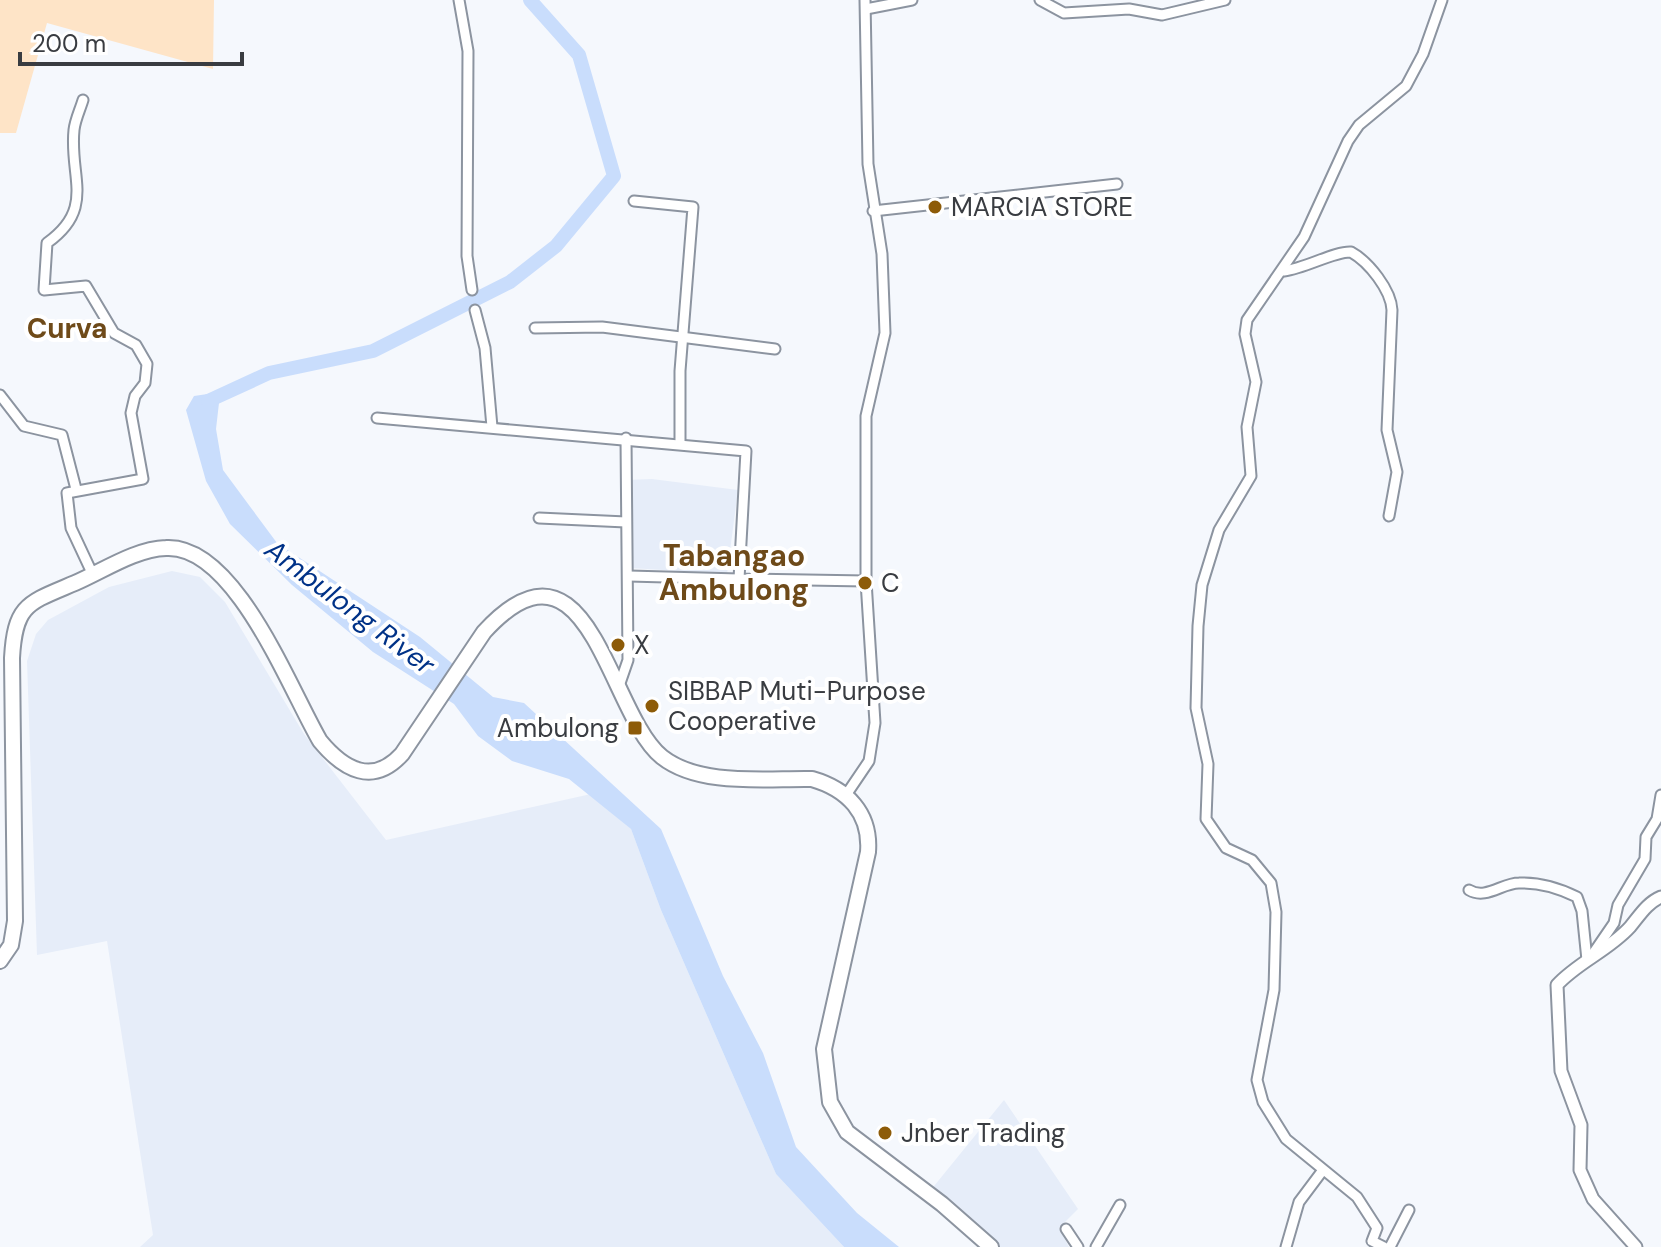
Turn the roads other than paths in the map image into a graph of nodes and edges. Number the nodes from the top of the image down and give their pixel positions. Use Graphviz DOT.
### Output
graph roads {
  1 [pos="459,0"];
  2 [pos="912,0"];
  3 [pos="1040,0"];
  4 [pos="1225,0"];
  5 [pos="1442,0"];
  6 [pos="866,5"];
  7 [pos="83,100"];
  8 [pos="1117,184"];
  9 [pos="634,201"];
  10 [pos="873,211"];
  11 [pos="1284,271"];
  12 [pos="472,290"];
  13 [pos="475,310"];
  14 [pos="535,328"];
  15 [pos="685,336"];
  16 [pos="775,349"];
  17 [pos="0,395"];
  18 [pos="377,418"];
  19 [pos="492,427"];
  20 [pos="626,438"];
  21 [pos="680,444"];
  22 [pos="76,489"];
  23 [pos="1389,516"];
  24 [pos="539,518"];
  25 [pos="626,522"];
  26 [pos="93,575"];
  27 [pos="629,576"];
  28 [pos="739,579"];
  29 [pos="866,581"];
  30 [pos="619,686"];
  31 [pos="846,795"];
  32 [pos="1661,795"];
  33 [pos="1469,890"];
  34 [pos="1661,897"];
  35 [pos="1588,959"];
  36 [pos="0,961"];
  37 [pos="1323,1170"];
  38 [pos="1120,1205"];
  39 [pos="1409,1210"];
  40 [pos="1066,1229"];
  41 [pos="991,1247"];
  42 [pos="1078,1247"];
  43 [pos="1096,1247"];
  44 [pos="1286,1247"];
  45 [pos="1384,1247"];
  46 [pos="1390,1247"];
  47 [pos="1636,1247"];
  1 -- 12 [label="street"];
  2 -- 6 [label="street"];
  3 -- 4 [label="street"];
  5 -- 11 [label="street"];
  6 -- 10 [label="street"];
  7 -- 22 [label="street"];
  8 -- 10 [label="street"];
  9 -- 15 [label="street"];
  10 -- 29 [label="street"];
  11 -- 23 [label="street"];
  11 -- 37 [label="street"];
  13 -- 19 [label="street"];
  14 -- 15 [label="street"];
  15 -- 16 [label="street"];
  15 -- 21 [label="street"];
  17 -- 22 [label="street"];
  18 -- 19 [label="street"];
  19 -- 20 [label="street"];
  20 -- 21 [label="street"];
  20 -- 25 [label="street"];
  21 -- 28 [label="street"];
  22 -- 26 [label="street"];
  24 -- 25 [label="street"];
  25 -- 27 [label="street"];
  26 -- 30 [label="main road"];
  26 -- 36 [label="main road"];
  27 -- 28 [label="street"];
  27 -- 30 [label="street"];
  28 -- 29 [label="street"];
  29 -- 31 [label="street"];
  30 -- 31 [label="main road"];
  31 -- 41 [label="main road"];
  32 -- 35 [label="street"];
  33 -- 35 [label="street"];
  34 -- 35 [label="street"];
  35 -- 47 [label="street"];
  37 -- 44 [label="street"];
  37 -- 45 [label="street"];
  38 -- 43 [label="street"];
  39 -- 46 [label="street"];
  40 -- 42 [label="street"];
}
